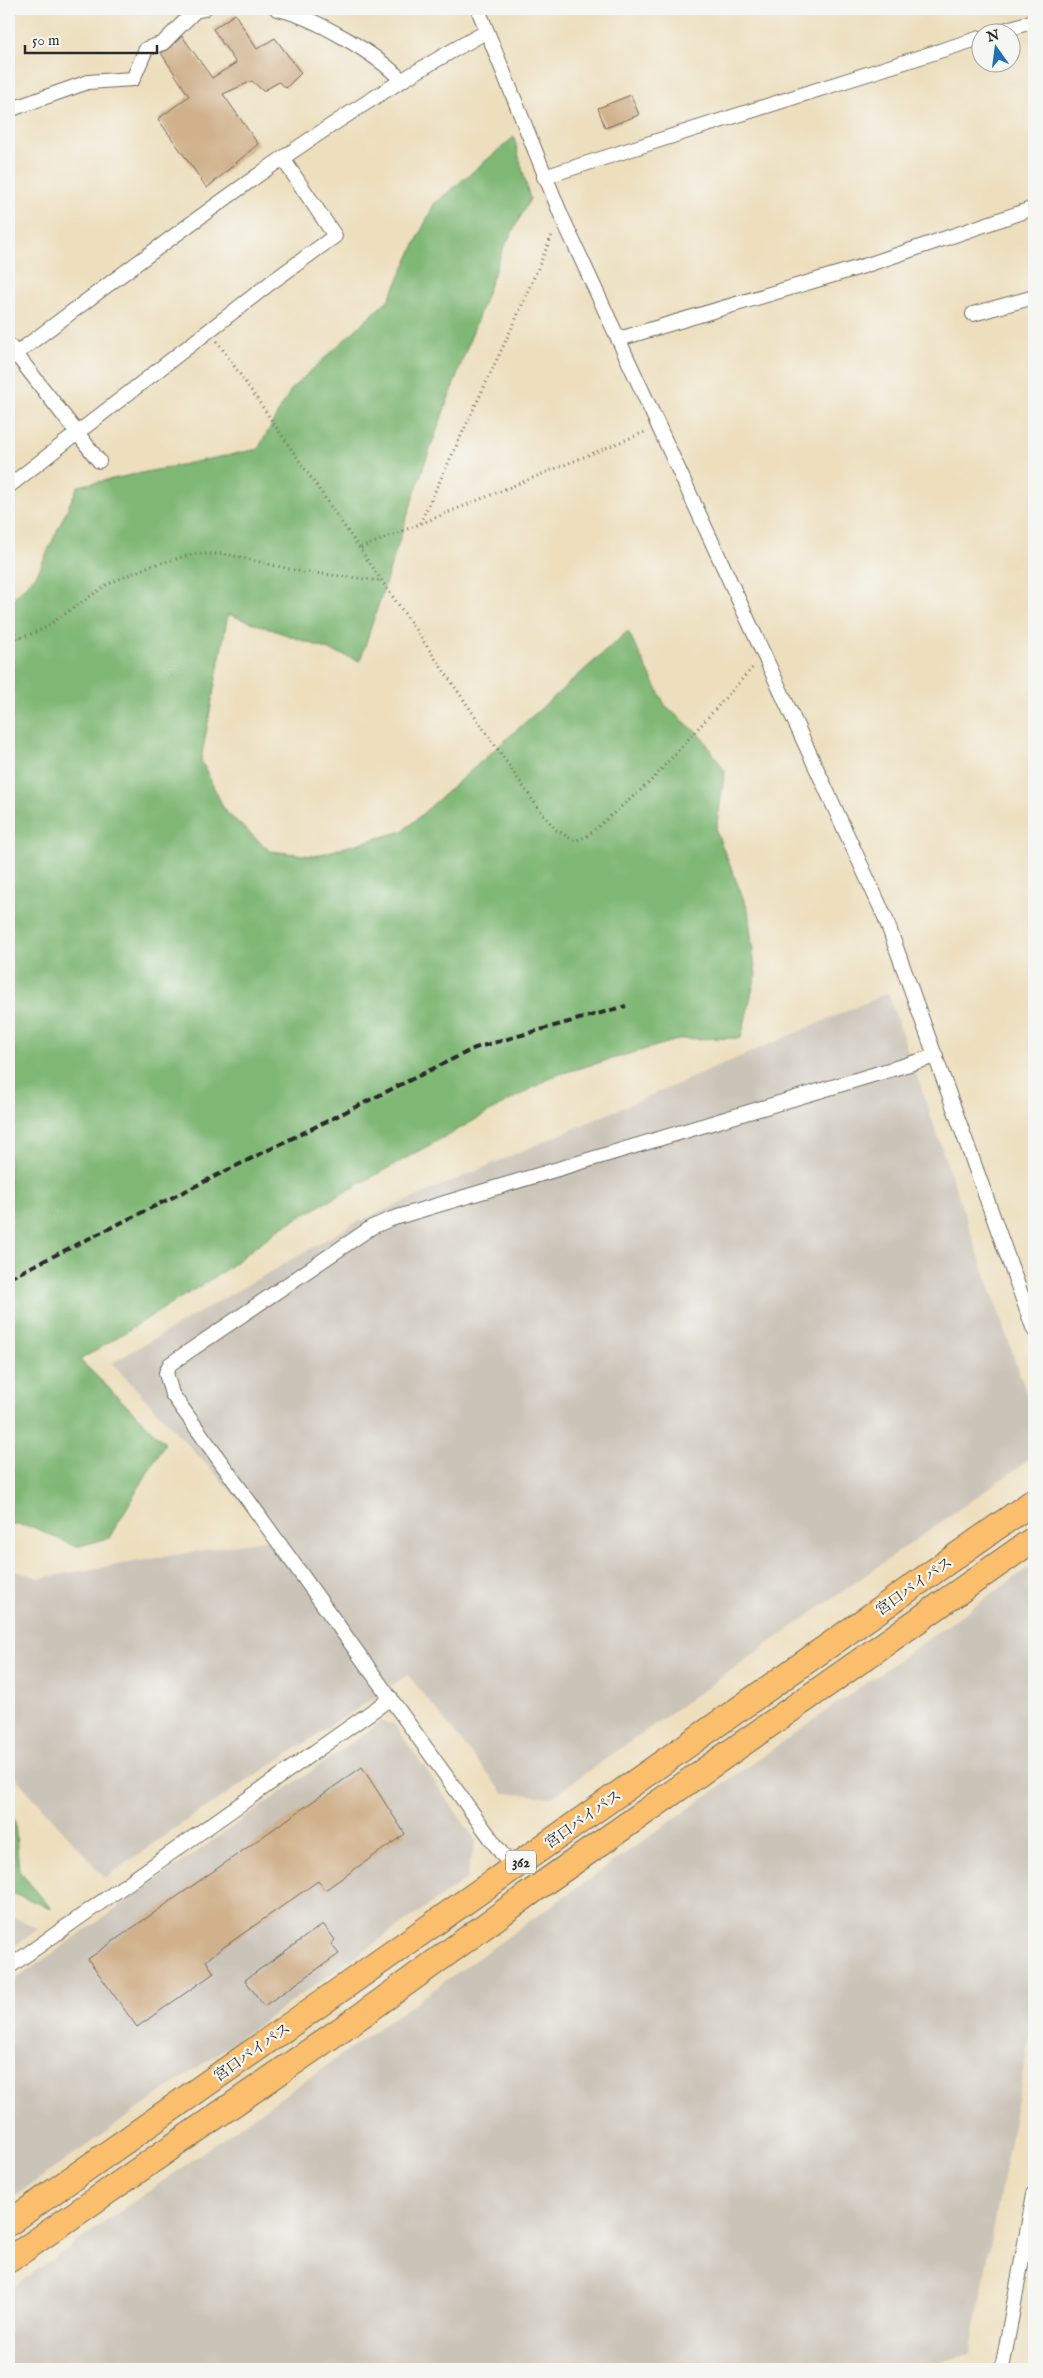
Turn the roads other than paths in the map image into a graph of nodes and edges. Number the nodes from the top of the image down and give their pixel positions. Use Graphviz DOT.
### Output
graph roads {
  1 [pos="204,9"];
  2 [pos="276,9"];
  3 [pos="478,9"];
  4 [pos="1034,21"];
  5 [pos="1020,25"];
  6 [pos="486,32"];
  7 [pos="970,41"];
  8 [pos="402,81"];
  9 [pos="9,110"];
  10 [pos="282,159"];
  11 [pos="544,177"];
  12 [pos="1034,208"];
  13 [pos="1034,296"];
  14 [pos="973,314"];
  15 [pos="619,339"];
  16 [pos="11,353"];
  17 [pos="77,431"];
  18 [pos="99,461"];
  19 [pos="9,486"];
  20 [pos="936,1056"];
  21 [pos="1034,1330"];
  22 [pos="1034,1501"];
  23 [pos="1034,1540"];
  24 [pos="391,1698"];
  25 [pos="512,1868"];
  26 [pos="9,1967"];
  27 [pos="1034,2194"];
  28 [pos="9,2223"];
  29 [pos="9,2260"];
  30 [pos="1002,2369"];
  1 -- 9 [label="street"];
  2 -- 8 [label="street"];
  3 -- 6 [label="street"];
  4 -- 5 [label="street"];
  6 -- 8 [label="street"];
  6 -- 11 [label="street"];
  7 -- 11 [label="street"];
  8 -- 10 [label="street"];
  10 -- 16 [label="street"];
  10 -- 17 [label="street"];
  11 -- 15 [label="street"];
  12 -- 15 [label="street"];
  13 -- 14 [label="street"];
  15 -- 20 [label="street"];
  16 -- 17 [label="street"];
  17 -- 18 [label="street"];
  17 -- 19 [label="street"];
  20 -- 21 [label="street"];
  20 -- 24 [label="street"];
  22 -- 25 [label="highway, 宮口バイパス / 362"];
  23 -- 29 [label="highway, 宮口バイパス / 362"];
  24 -- 25 [label="street"];
  24 -- 26 [label="street"];
  25 -- 28 [label="highway, 宮口バイパス / 362"];
  27 -- 30 [label="street"];
}
